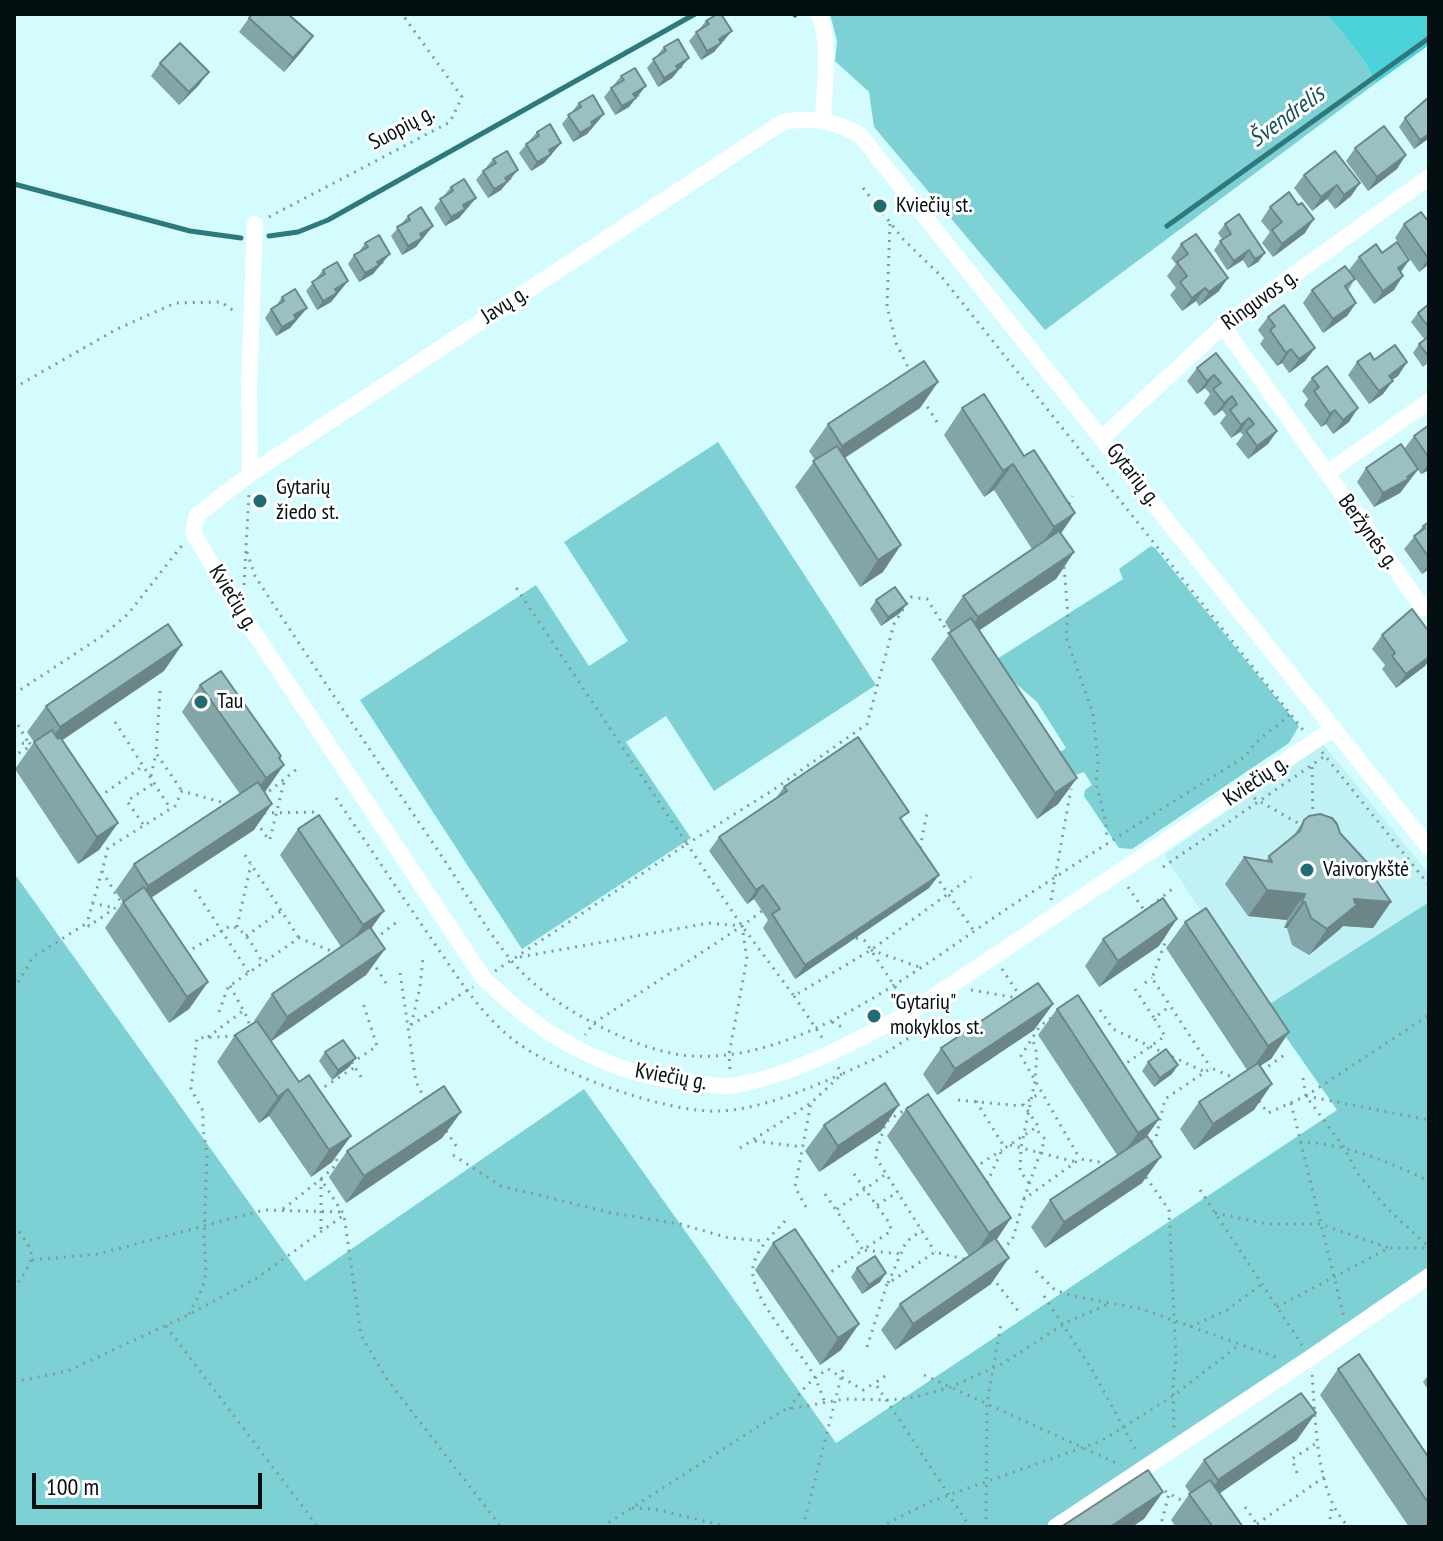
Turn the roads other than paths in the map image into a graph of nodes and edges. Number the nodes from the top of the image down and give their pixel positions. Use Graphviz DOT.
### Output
graph roads {
  1 [pos="819,14"];
  2 [pos="823,119"];
  3 [pos="1429,177"];
  4 [pos="255,224"];
  5 [pos="1223,326"];
  6 [pos="1429,401"];
  7 [pos="1103,437"];
  8 [pos="1327,473"];
  9 [pos="250,474"];
  10 [pos="193,533"];
  11 [pos="1429,603"];
  12 [pos="1334,728"];
  13 [pos="1429,848"];
  14 [pos="1429,1276"];
  15 [pos="1055,1527"];
  1 -- 2 [label="street"];
  2 -- 7 [label="street, Gytarių g."];
  2 -- 9 [label="street, Javų g."];
  3 -- 5 [label="street, Ringuvos g."];
  4 -- 9 [label="street"];
  5 -- 7 [label="street, Ringuvos g."];
  5 -- 8 [label="street"];
  6 -- 8 [label="street, Beržynės g."];
  7 -- 12 [label="street, Gytarių g."];
  8 -- 11 [label="street, Beržynės g."];
  9 -- 10 [label="street, Javų g."];
  10 -- 12 [label="street, Kviečių g."];
  12 -- 13 [label="street, Gytarių g."];
  14 -- 15 [label="street"];
}
